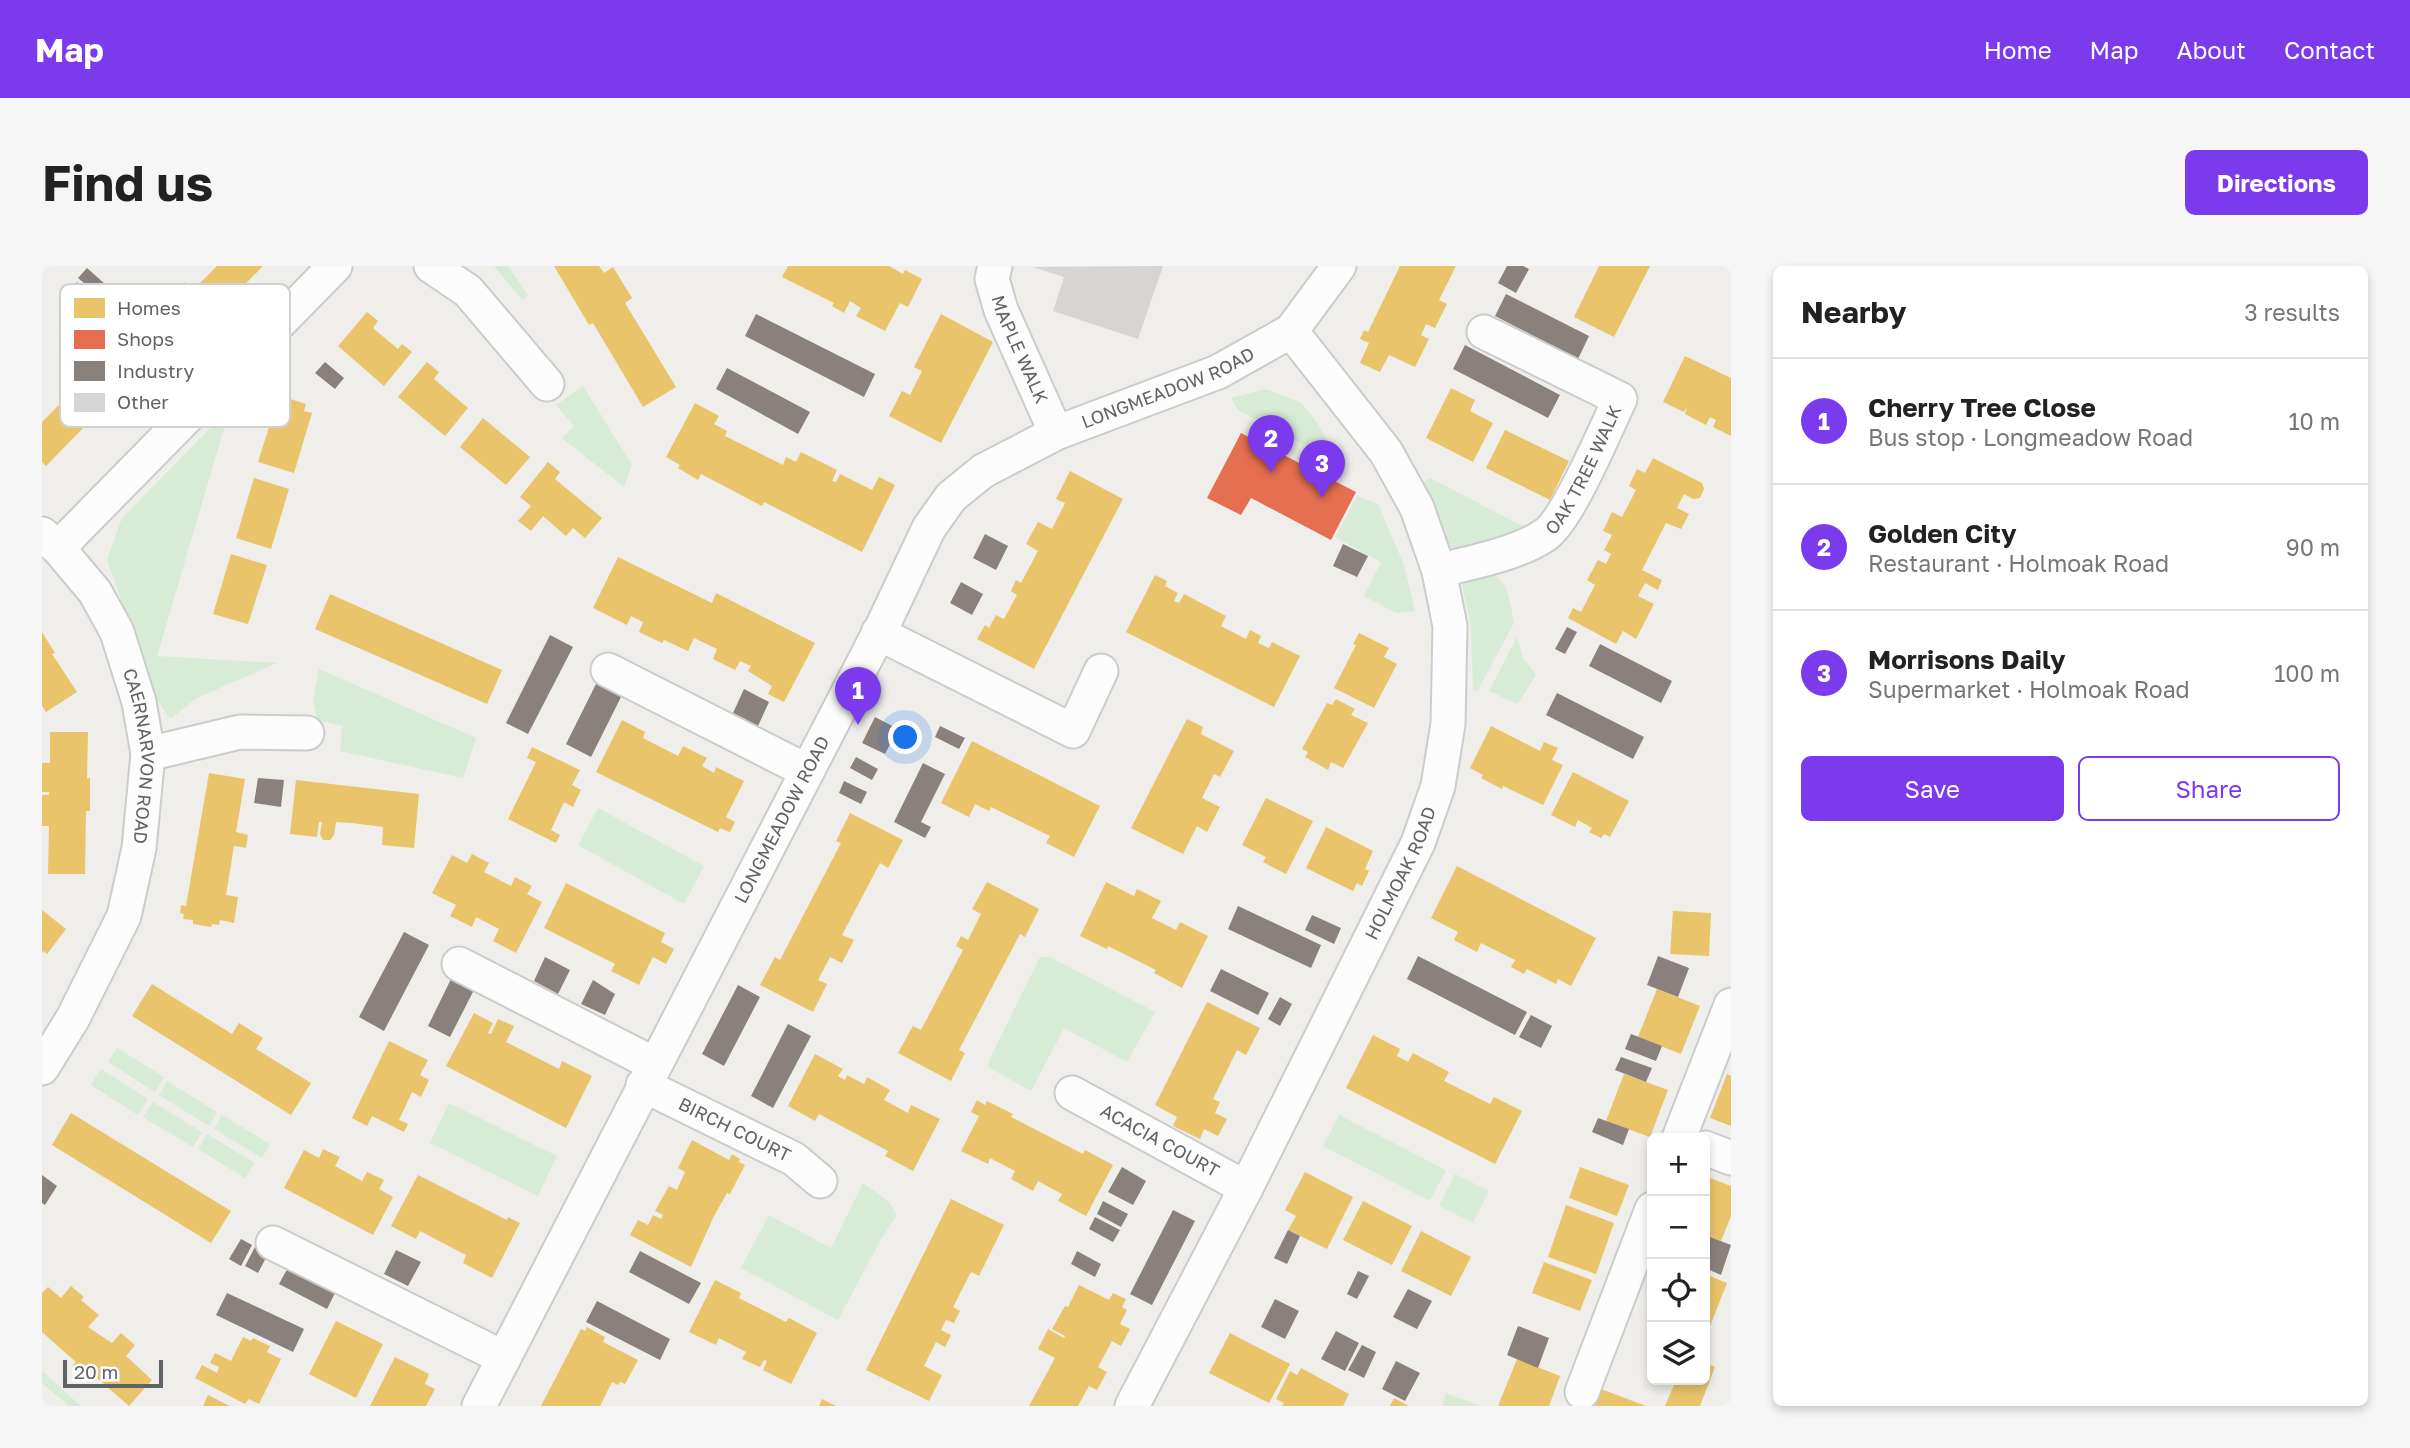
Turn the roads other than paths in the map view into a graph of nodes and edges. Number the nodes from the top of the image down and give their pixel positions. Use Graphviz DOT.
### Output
graph roads {
  1 [pos="335,266"];
  2 [pos="431,266"];
  3 [pos="995,266"];
  4 [pos="1339,266"];
  5 [pos="290,309"];
  6 [pos="1291,331"];
  7 [pos="1484,332"];
  8 [pos="547,384"];
  9 [pos="168,427"];
  10 [pos="1056,433"];
  11 [pos="50,541"];
  12 [pos="1439,571"];
  13 [pos="878,633"];
  14 [pos="608,670"];
  15 [pos="1101,671"];
  16 [pos="307,733"];
  17 [pos="148,754"];
  18 [pos="807,771"];
  19 [pos="459,964"];
  20 [pos="1731,1005"];
  21 [pos="42,1068"];
  22 [pos="649,1074"];
  23 [pos="1072,1093"];
  24 [pos="1681,1133"];
  25 [pos="1710,1150"];
  26 [pos="1731,1158"];
  27 [pos="820,1181"];
  28 [pos="1246,1188"];
  29 [pos="1647,1222"];
  30 [pos="273,1243"];
  31 [pos="504,1358"];
  32 [pos="1582,1392"];
  33 [pos="479,1406"];
  34 [pos="1132,1406"];
  1 -- 5 [label="street"];
  2 -- 8 [label="street"];
  3 -- 10 [label="street, MAPLE WALK"];
  4 -- 6 [label="street"];
  6 -- 10 [label="street, LONGMEADOW ROAD"];
  6 -- 12 [label="street, HOLMOAK ROAD"];
  7 -- 12 [label="street, OAK TREE WALK"];
  9 -- 11 [label="street"];
  10 -- 13 [label="street, LONGMEADOW ROAD"];
  11 -- 17 [label="street, CAERNARVON ROAD"];
  12 -- 28 [label="street, HOLMOAK ROAD"];
  13 -- 15 [label="street"];
  13 -- 18 [label="street, LONGMEADOW ROAD"];
  14 -- 18 [label="street"];
  16 -- 17 [label="street"];
  17 -- 21 [label="street, CAERNARVON ROAD"];
  18 -- 22 [label="street, LONGMEADOW ROAD"];
  19 -- 22 [label="street, BIRCH COURT"];
  20 -- 24 [label="street"];
  22 -- 27 [label="street, BIRCH COURT"];
  22 -- 31 [label="street, LONGMEADOW ROAD"];
  23 -- 28 [label="street, ACACIA COURT"];
  25 -- 26 [label="street"];
  28 -- 34 [label="street, HOLMOAK ROAD"];
  29 -- 32 [label="street"];
  30 -- 31 [label="street"];
  31 -- 33 [label="street, LONGMEADOW ROAD"];
}
